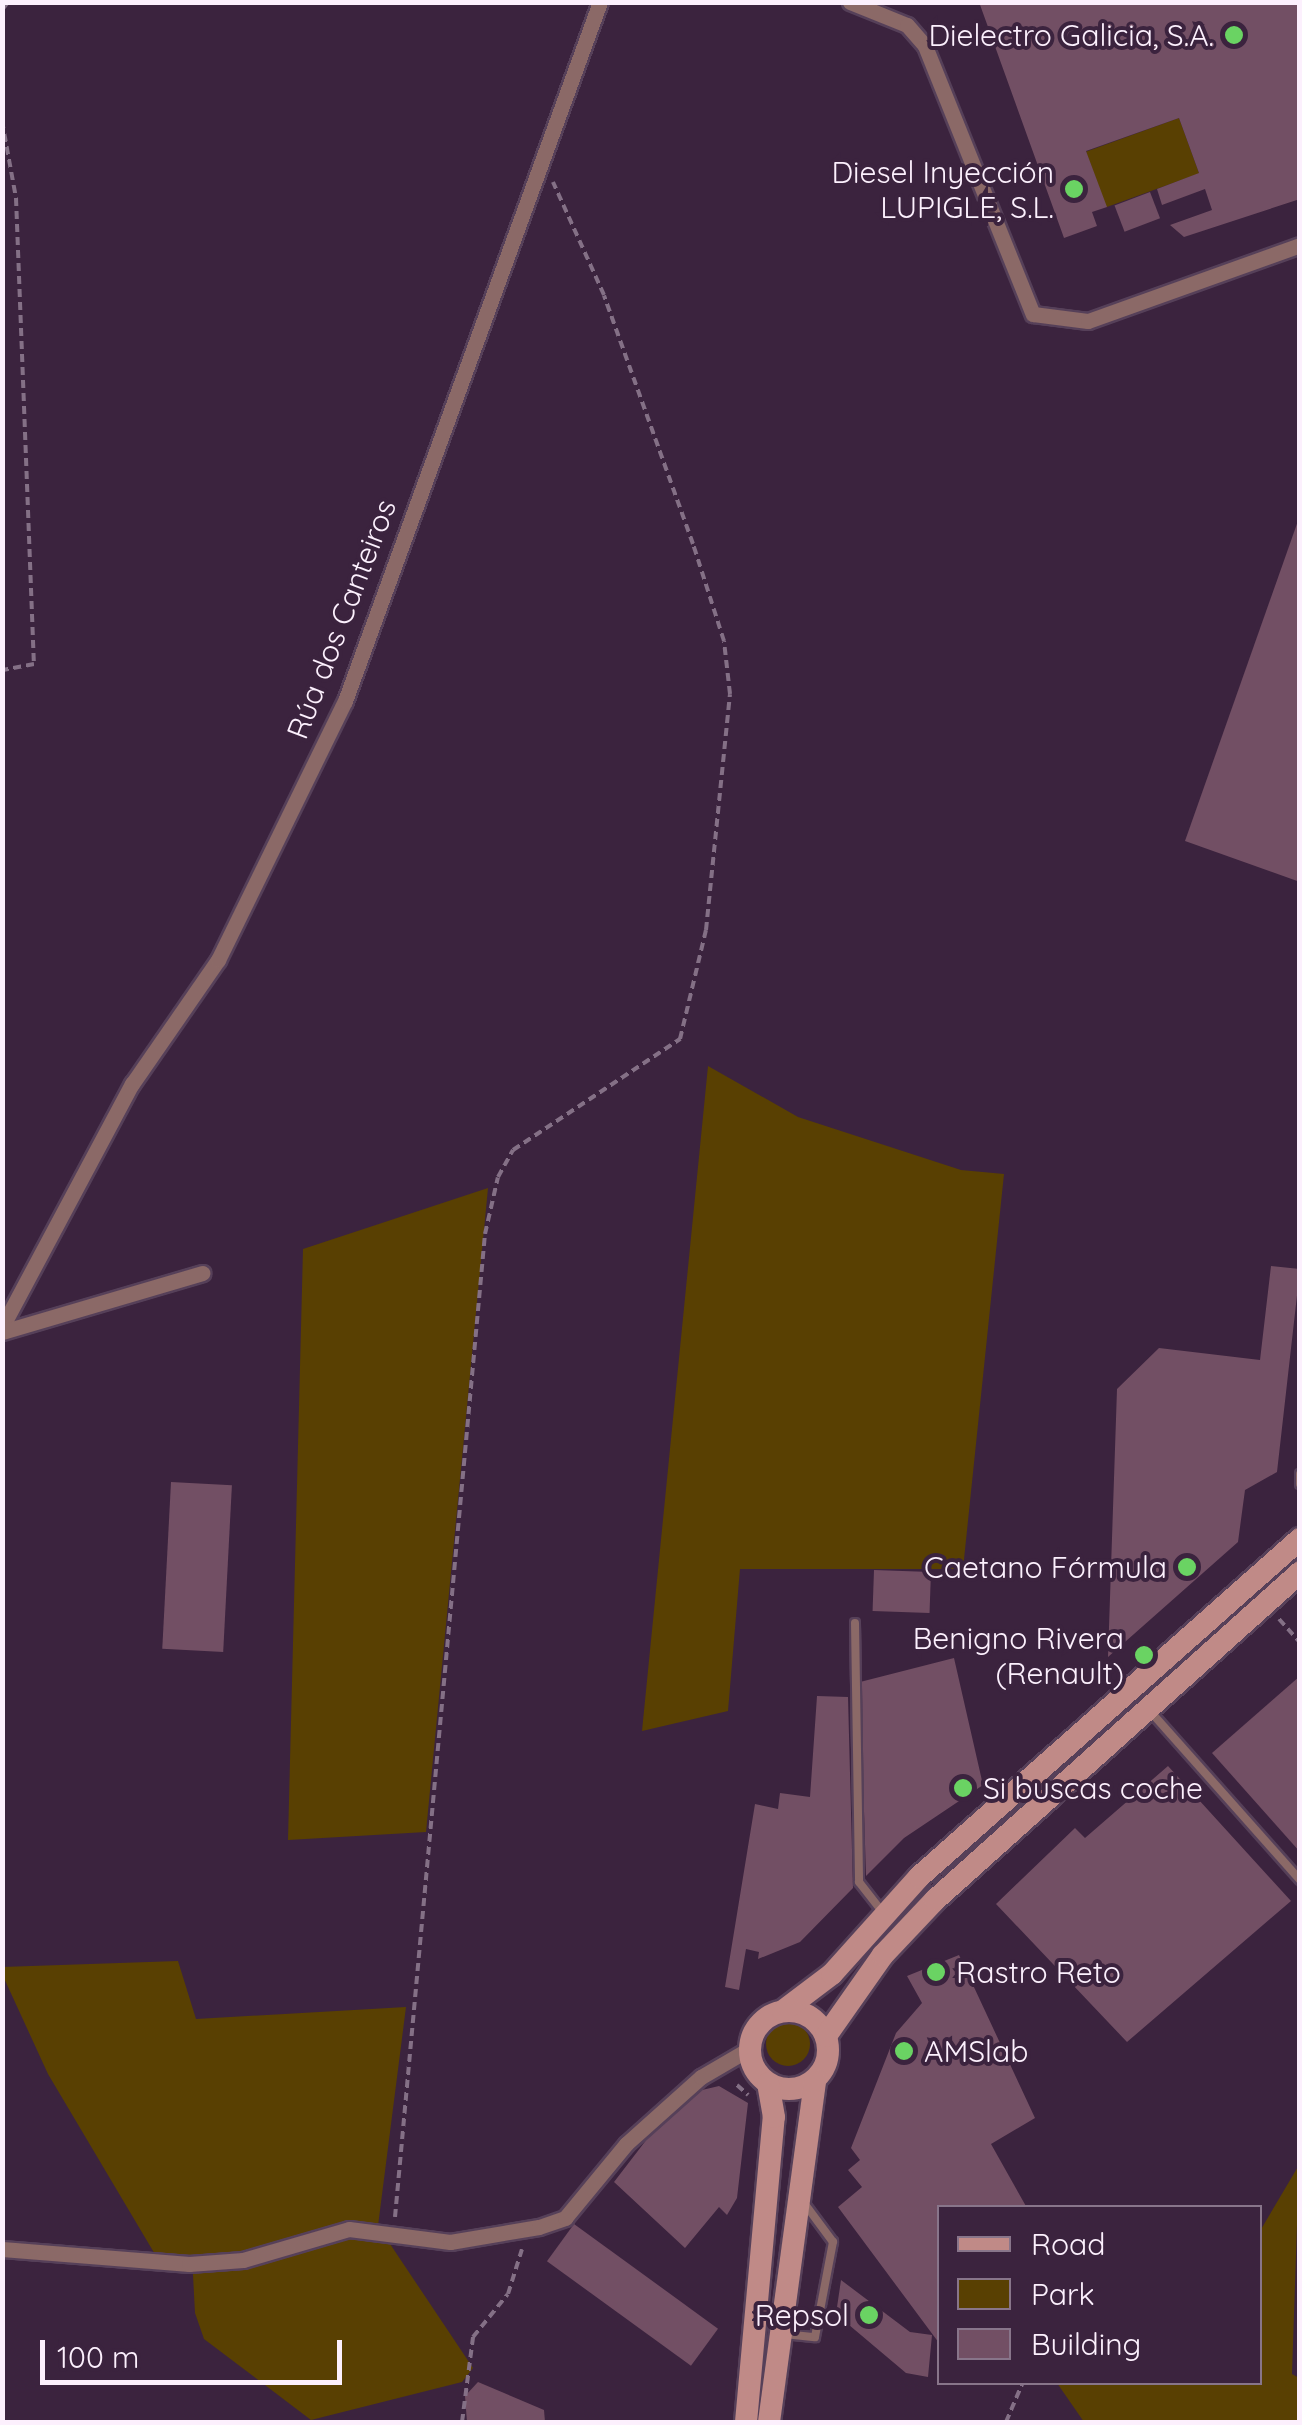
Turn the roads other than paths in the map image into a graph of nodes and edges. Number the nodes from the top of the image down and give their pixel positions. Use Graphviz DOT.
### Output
graph roads {
  1 [pos="600,2"];
  2 [pos="850,2"];
  3 [pos="1300,245"];
  4 [pos="202,1273"];
  5 [pos="2,1329"];
  6 [pos="1300,1474"];
  7 [pos="1300,1484"];
  8 [pos="1300,1540"];
  9 [pos="1300,1572"];
  10 [pos="855,1623"];
  11 [pos="1148,1708"];
  12 [pos="1300,1880"];
  13 [pos="885,1915"];
  14 [pos="783,2011"];
  15 [pos="826,2036"];
  16 [pos="749,2048"];
  17 [pos="814,2080"];
  18 [pos="768,2084"];
  19 [pos="796,2193"];
  20 [pos="2,2249"];
  21 [pos="780,2333"];
  22 [pos="746,2422"];
  23 [pos="769,2422"];
  1 -- 5 [label="street, Rúa dos Canteiros"];
  2 -- 3 [label="street"];
  4 -- 5 [label="street"];
  6 -- 7 [label="lane"];
  8 -- 13 [label="main road"];
  9 -- 11 [label="main road"];
  10 -- 13 [label="lane"];
  11 -- 12 [label="lane"];
  11 -- 15 [label="main road"];
  13 -- 14 [label="main road"];
  14 -- 15 [label="main road"];
  14 -- 16 [label="main road"];
  15 -- 17 [label="main road"];
  16 -- 18 [label="main road"];
  16 -- 20 [label="street"];
  17 -- 18 [label="main road"];
  17 -- 19 [label="main road"];
  18 -- 22 [label="main road"];
  19 -- 21 [label="main road"];
  19 -- 21 [label="lane"];
  21 -- 23 [label="main road"];
}
